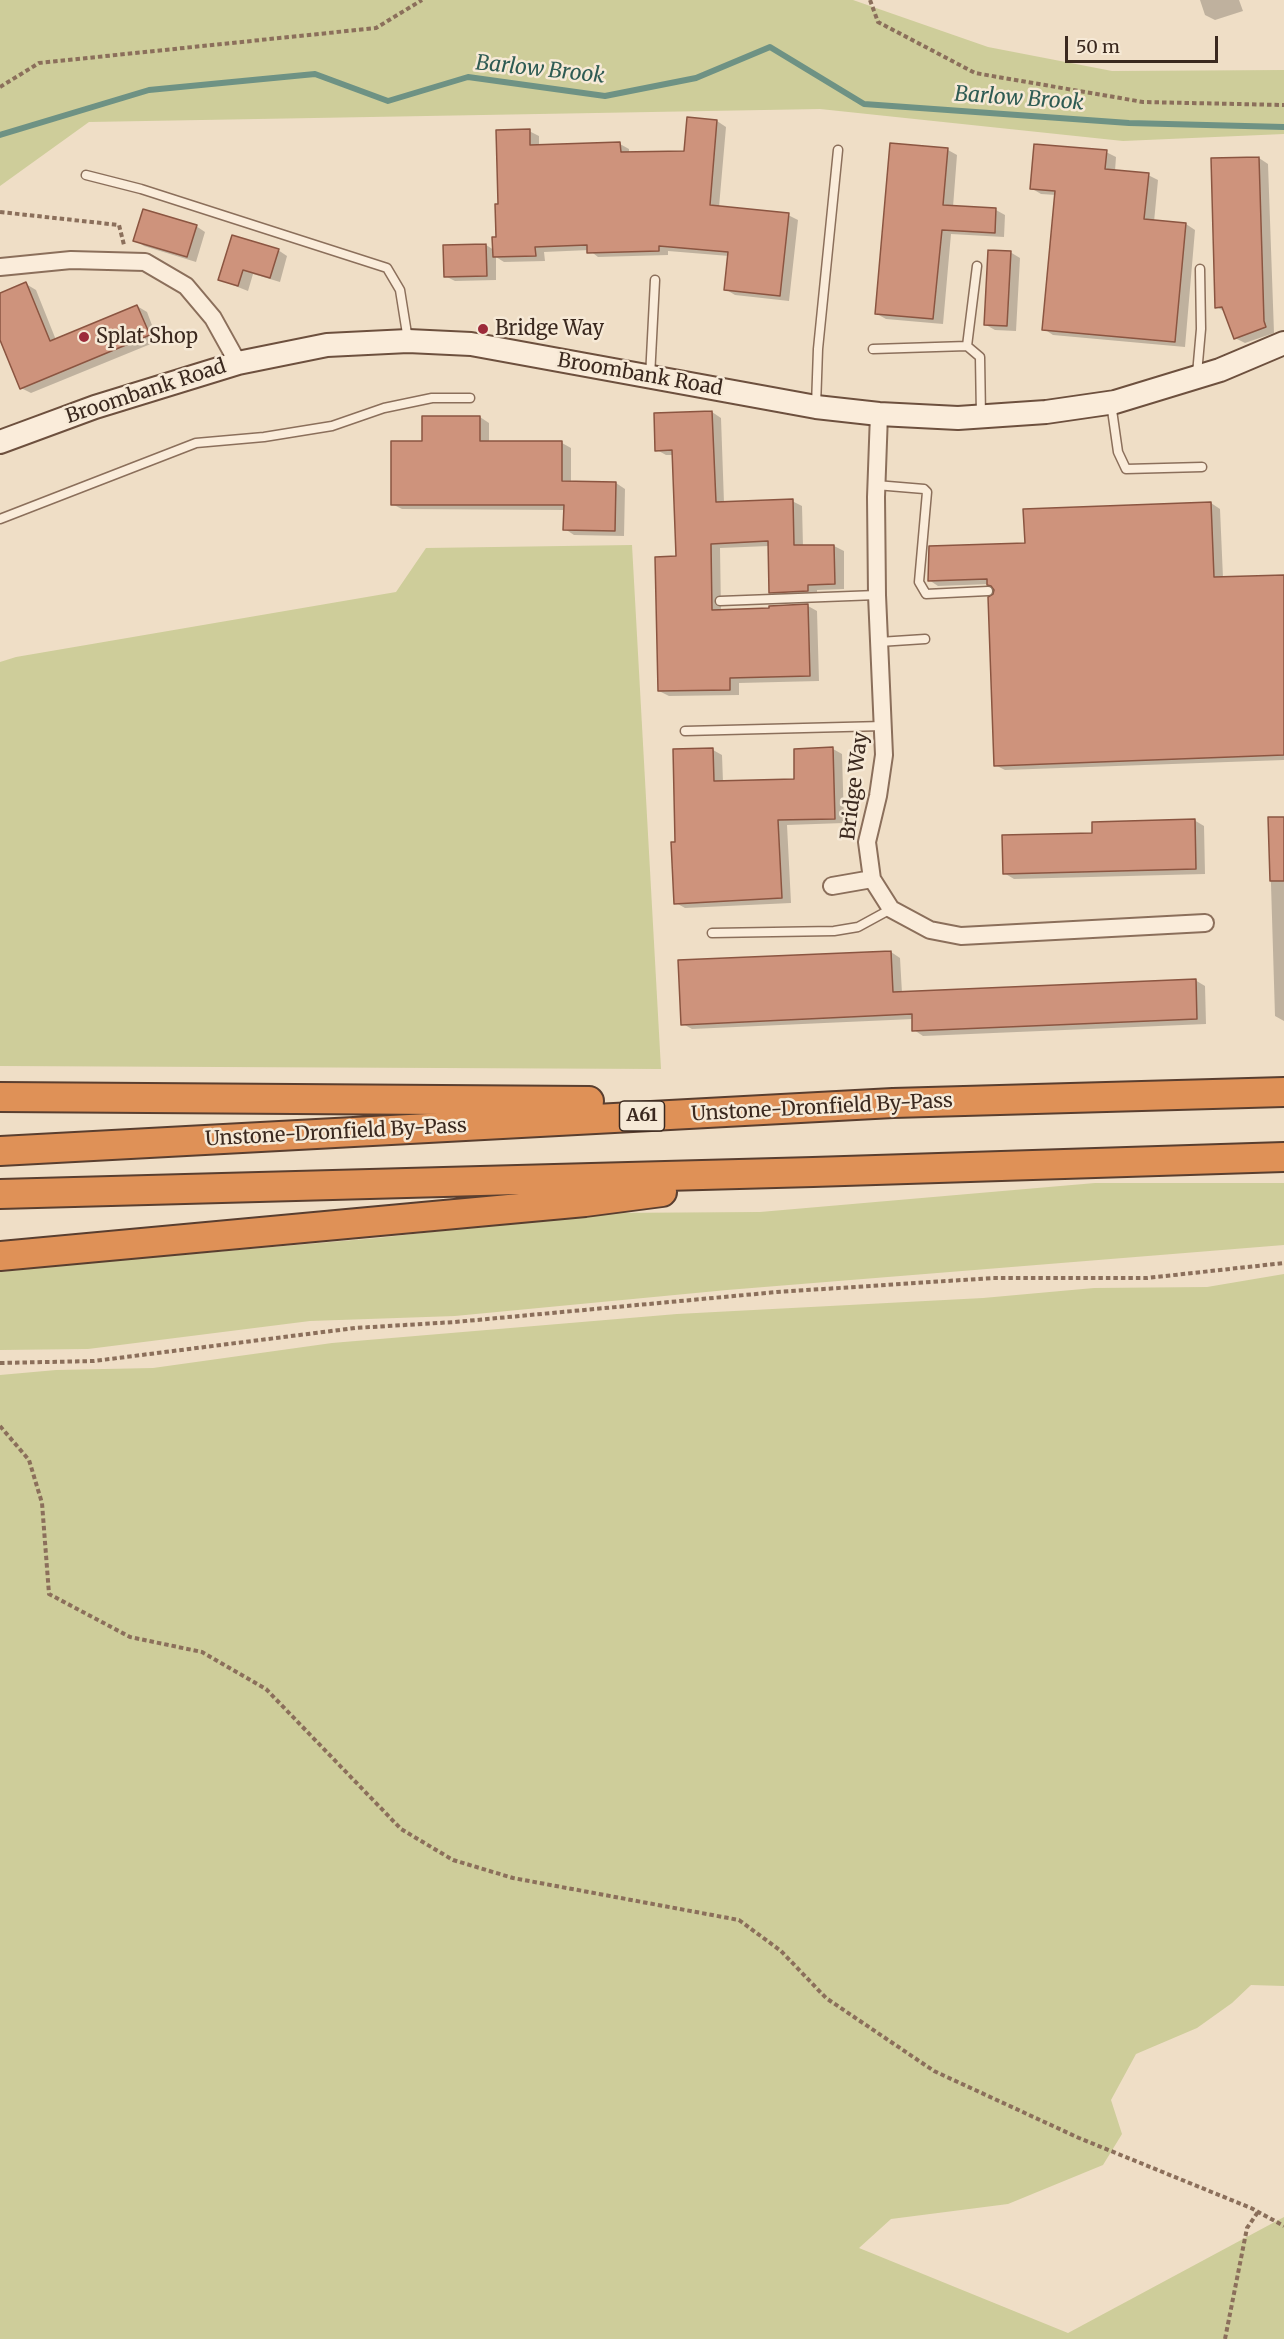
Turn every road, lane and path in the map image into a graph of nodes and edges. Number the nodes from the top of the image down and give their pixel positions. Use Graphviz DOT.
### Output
graph roads {
  1 [pos="422,0"];
  2 [pos="870,0"];
  3 [pos="0,87"];
  4 [pos="1284,105"];
  5 [pos="838,150"];
  6 [pos="86,175"];
  7 [pos="0,212"];
  8 [pos="127,261"];
  9 [pos="977,266"];
  10 [pos="0,267"];
  11 [pos="1200,269"];
  12 [pos="655,280"];
  13 [pos="408,341"];
  14 [pos="1284,343"];
  15 [pos="967,346"];
  16 [pos="873,349"];
  17 [pos="238,363"];
  18 [pos="650,377"];
  19 [pos="1197,377"];
  20 [pos="470,398"];
  21 [pos="1110,402"];
  22 [pos="816,408"];
  23 [pos="879,414"];
  24 [pos="981,416"];
  25 [pos="0,442"];
  26 [pos="1202,467"];
  27 [pos="876,485"];
  28 [pos="0,519"];
  29 [pos="988,591"];
  30 [pos="877,595"];
  31 [pos="720,601"];
  32 [pos="925,639"];
  33 [pos="879,642"];
  34 [pos="883,726"];
  35 [pos="685,731"];
  36 [pos="872,879"];
  37 [pos="832,886"];
  38 [pos="891,909"];
  39 [pos="1205,923"];
  40 [pos="712,933"];
  41 [pos="1284,1092"];
  42 [pos="0,1097"];
  43 [pos="892,1103"];
  44 [pos="0,1151"];
  45 [pos="1284,1157"];
  46 [pos="813,1172"];
  47 [pos="0,1194"];
  48 [pos="0,1256"];
  49 [pos="1284,1263"];
  50 [pos="0,1363"];
  51 [pos="0,1426"];
  52 [pos="1258,2212"];
  53 [pos="1284,2226"];
  54 [pos="1225,2339"];
  1 -- 3 [label="path"];
  2 -- 4 [label="path"];
  5 -- 22 [label="lane"];
  6 -- 13 [label="lane"];
  7 -- 8 [label="path"];
  8 -- 10 [label="street"];
  8 -- 17 [label="street"];
  9 -- 15 [label="lane"];
  11 -- 19 [label="lane"];
  12 -- 18 [label="lane"];
  13 -- 17 [label="street, Broombank Road"];
  13 -- 18 [label="street, Broombank Road"];
  14 -- 19 [label="street, Broombank Road"];
  15 -- 16 [label="lane"];
  15 -- 24 [label="lane"];
  17 -- 25 [label="street, Broombank Road"];
  18 -- 22 [label="street, Broombank Road"];
  19 -- 21 [label="street, Broombank Road"];
  20 -- 28 [label="lane"];
  21 -- 24 [label="street, Broombank Road"];
  21 -- 26 [label="lane"];
  22 -- 23 [label="street, Broombank Road"];
  23 -- 24 [label="street, Broombank Road"];
  23 -- 27 [label="street, Bridge Way"];
  27 -- 29 [label="lane"];
  27 -- 30 [label="street, Bridge Way"];
  30 -- 31 [label="lane"];
  30 -- 33 [label="street, Bridge Way"];
  32 -- 33 [label="lane"];
  33 -- 34 [label="street, Bridge Way"];
  34 -- 35 [label="lane"];
  34 -- 36 [label="street, Bridge Way"];
  36 -- 37 [label="street"];
  36 -- 38 [label="street, Bridge Way"];
  38 -- 39 [label="street, Bridge Way"];
  38 -- 40 [label="lane"];
  41 -- 43 [label="highway, Unstone-Dronfield By-Pass / A61"];
  42 -- 43 [label="highway, A61"];
  43 -- 44 [label="highway, Unstone-Dronfield By-Pass / A61"];
  45 -- 46 [label="highway"];
  46 -- 47 [label="highway"];
  46 -- 48 [label="highway"];
  49 -- 50 [label="path"];
  51 -- 52 [label="path"];
  52 -- 53 [label="path"];
  52 -- 54 [label="path"];
}
